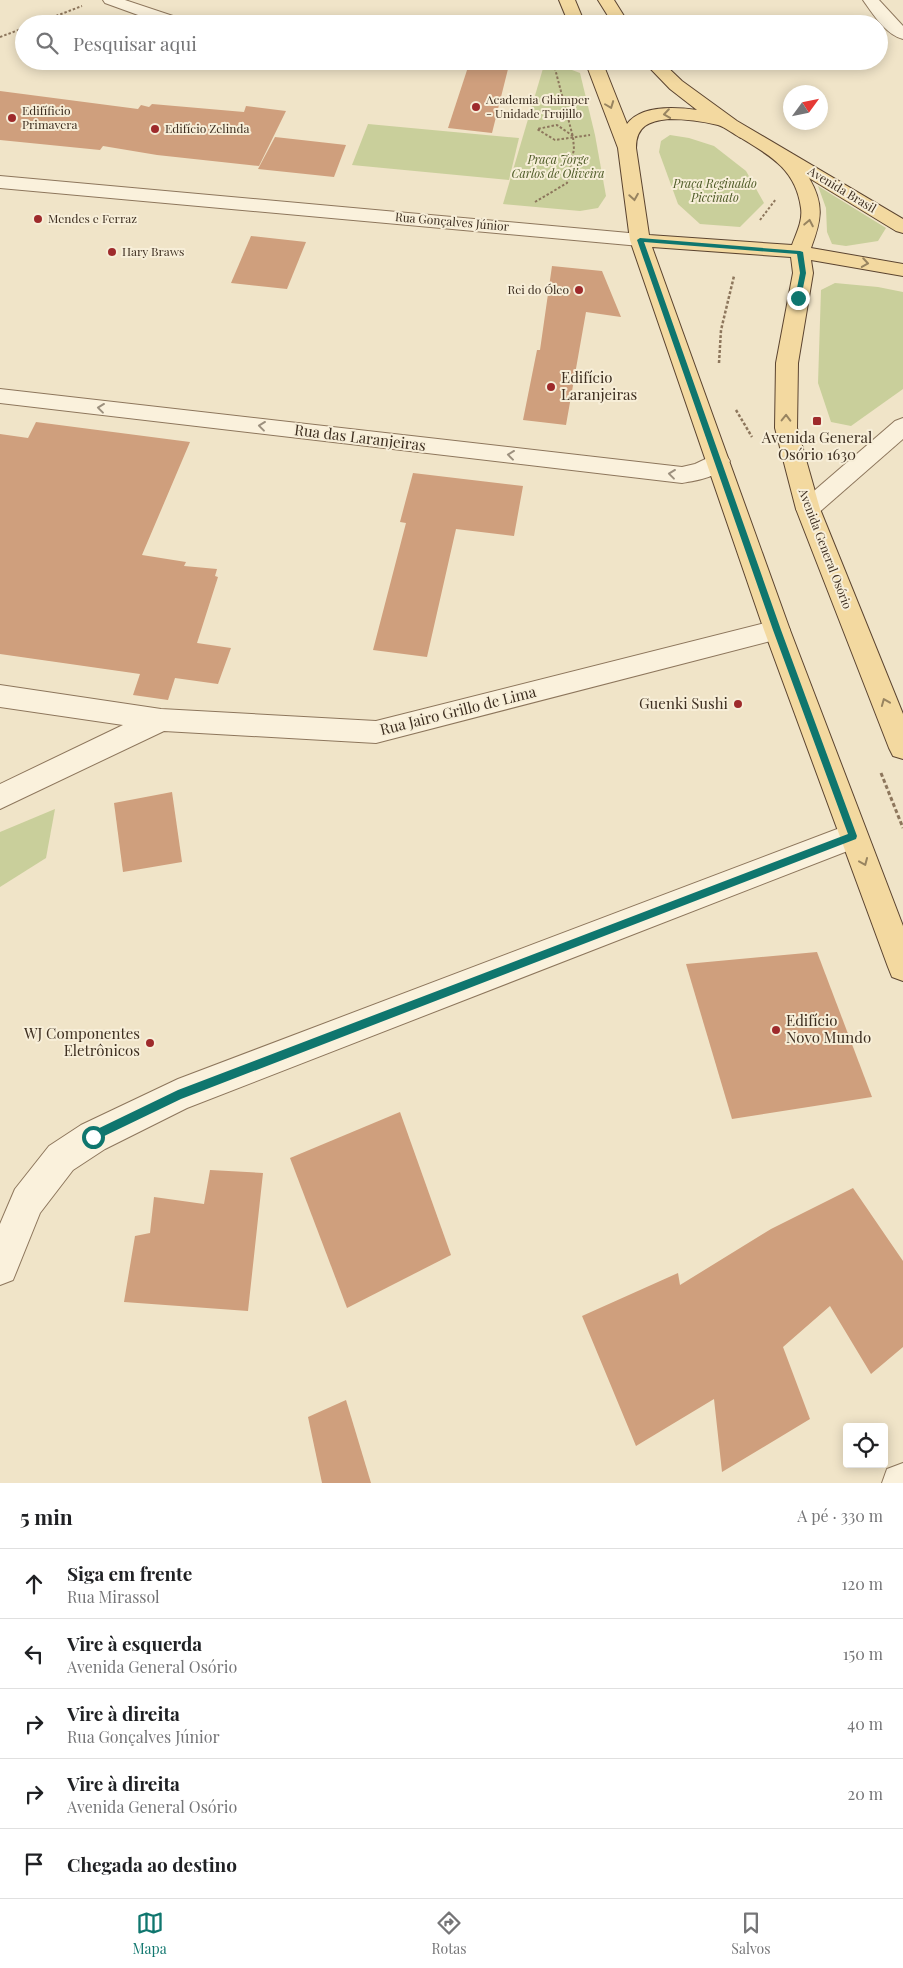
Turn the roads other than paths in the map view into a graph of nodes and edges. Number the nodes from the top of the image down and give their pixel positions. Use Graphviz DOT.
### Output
graph roads {
  1 [pos="111,0"];
  2 [pos="567,0"];
  3 [pos="606,0"];
  4 [pos="871,0"];
  5 [pos="148,15"];
  6 [pos="573,15"];
  7 [pos="615,15"];
  8 [pos="883,15"];
  9 [pos="888,21"];
  10 [pos="903,34"];
  11 [pos="597,70"];
  12 [pos="660,70"];
  13 [pos="731,126"];
  14 [pos="627,148"];
  15 [pos="780,153"];
  16 [pos="0,182"];
  17 [pos="903,227"];
  18 [pos="640,240"];
  19 [pos="800,252"];
  20 [pos="903,270"];
  21 [pos="0,396"];
  22 [pos="903,426"];
  23 [pos="718,461"];
  24 [pos="808,509"];
  25 [pos="777,630"];
  26 [pos="0,696"];
  27 [pos="161,720"];
  28 [pos="903,748"];
  29 [pos="0,797"];
  30 [pos="853,836"];
  31 [pos="903,967"];
  32 [pos="0,1267"];
  1 -- 5 [label="street"];
  2 -- 6 [label="main road"];
  3 -- 7 [label="main road"];
  4 -- 8 [label="street"];
  9 -- 10 [label="street"];
  11 -- 14 [label="main road, one-way"];
  12 -- 13 [label="main road, Avenida General Osório"];
  13 -- 14 [label="main road, one-way"];
  13 -- 15 [label="main road, Avenida General Osório"];
  14 -- 18 [label="main road, one-way"];
  15 -- 17 [label="main road, Avenida Brasil"];
  19 -- 15 [label="main road, Avenida General Osório, one-way"];
  16 -- 18 [label="street, Rua Gonçalves Júnior"];
  18 -- 19 [label="main road, Rua Gonçalves Júnior"];
  18 -- 23 [label="main road"];
  19 -- 20 [label="main road, Rua Gonçalves Júnior, one-way"];
  24 -- 19 [label="main road, Avenida General Osório, one-way"];
  23 -- 21 [label="street, Rua das Laranjeiras, one-way"];
  22 -- 24 [label="street"];
  23 -- 25 [label="main road"];
  28 -- 24 [label="main road, Avenida General Osório, one-way"];
  25 -- 27 [label="street, Rua Jairo Grillo de Lima"];
  25 -- 30 [label="main road"];
  26 -- 27 [label="street"];
  27 -- 29 [label="street, Rua Jairo Grillo de Lima"];
  30 -- 31 [label="main road, one-way"];
  30 -- 32 [label="street"];
}
